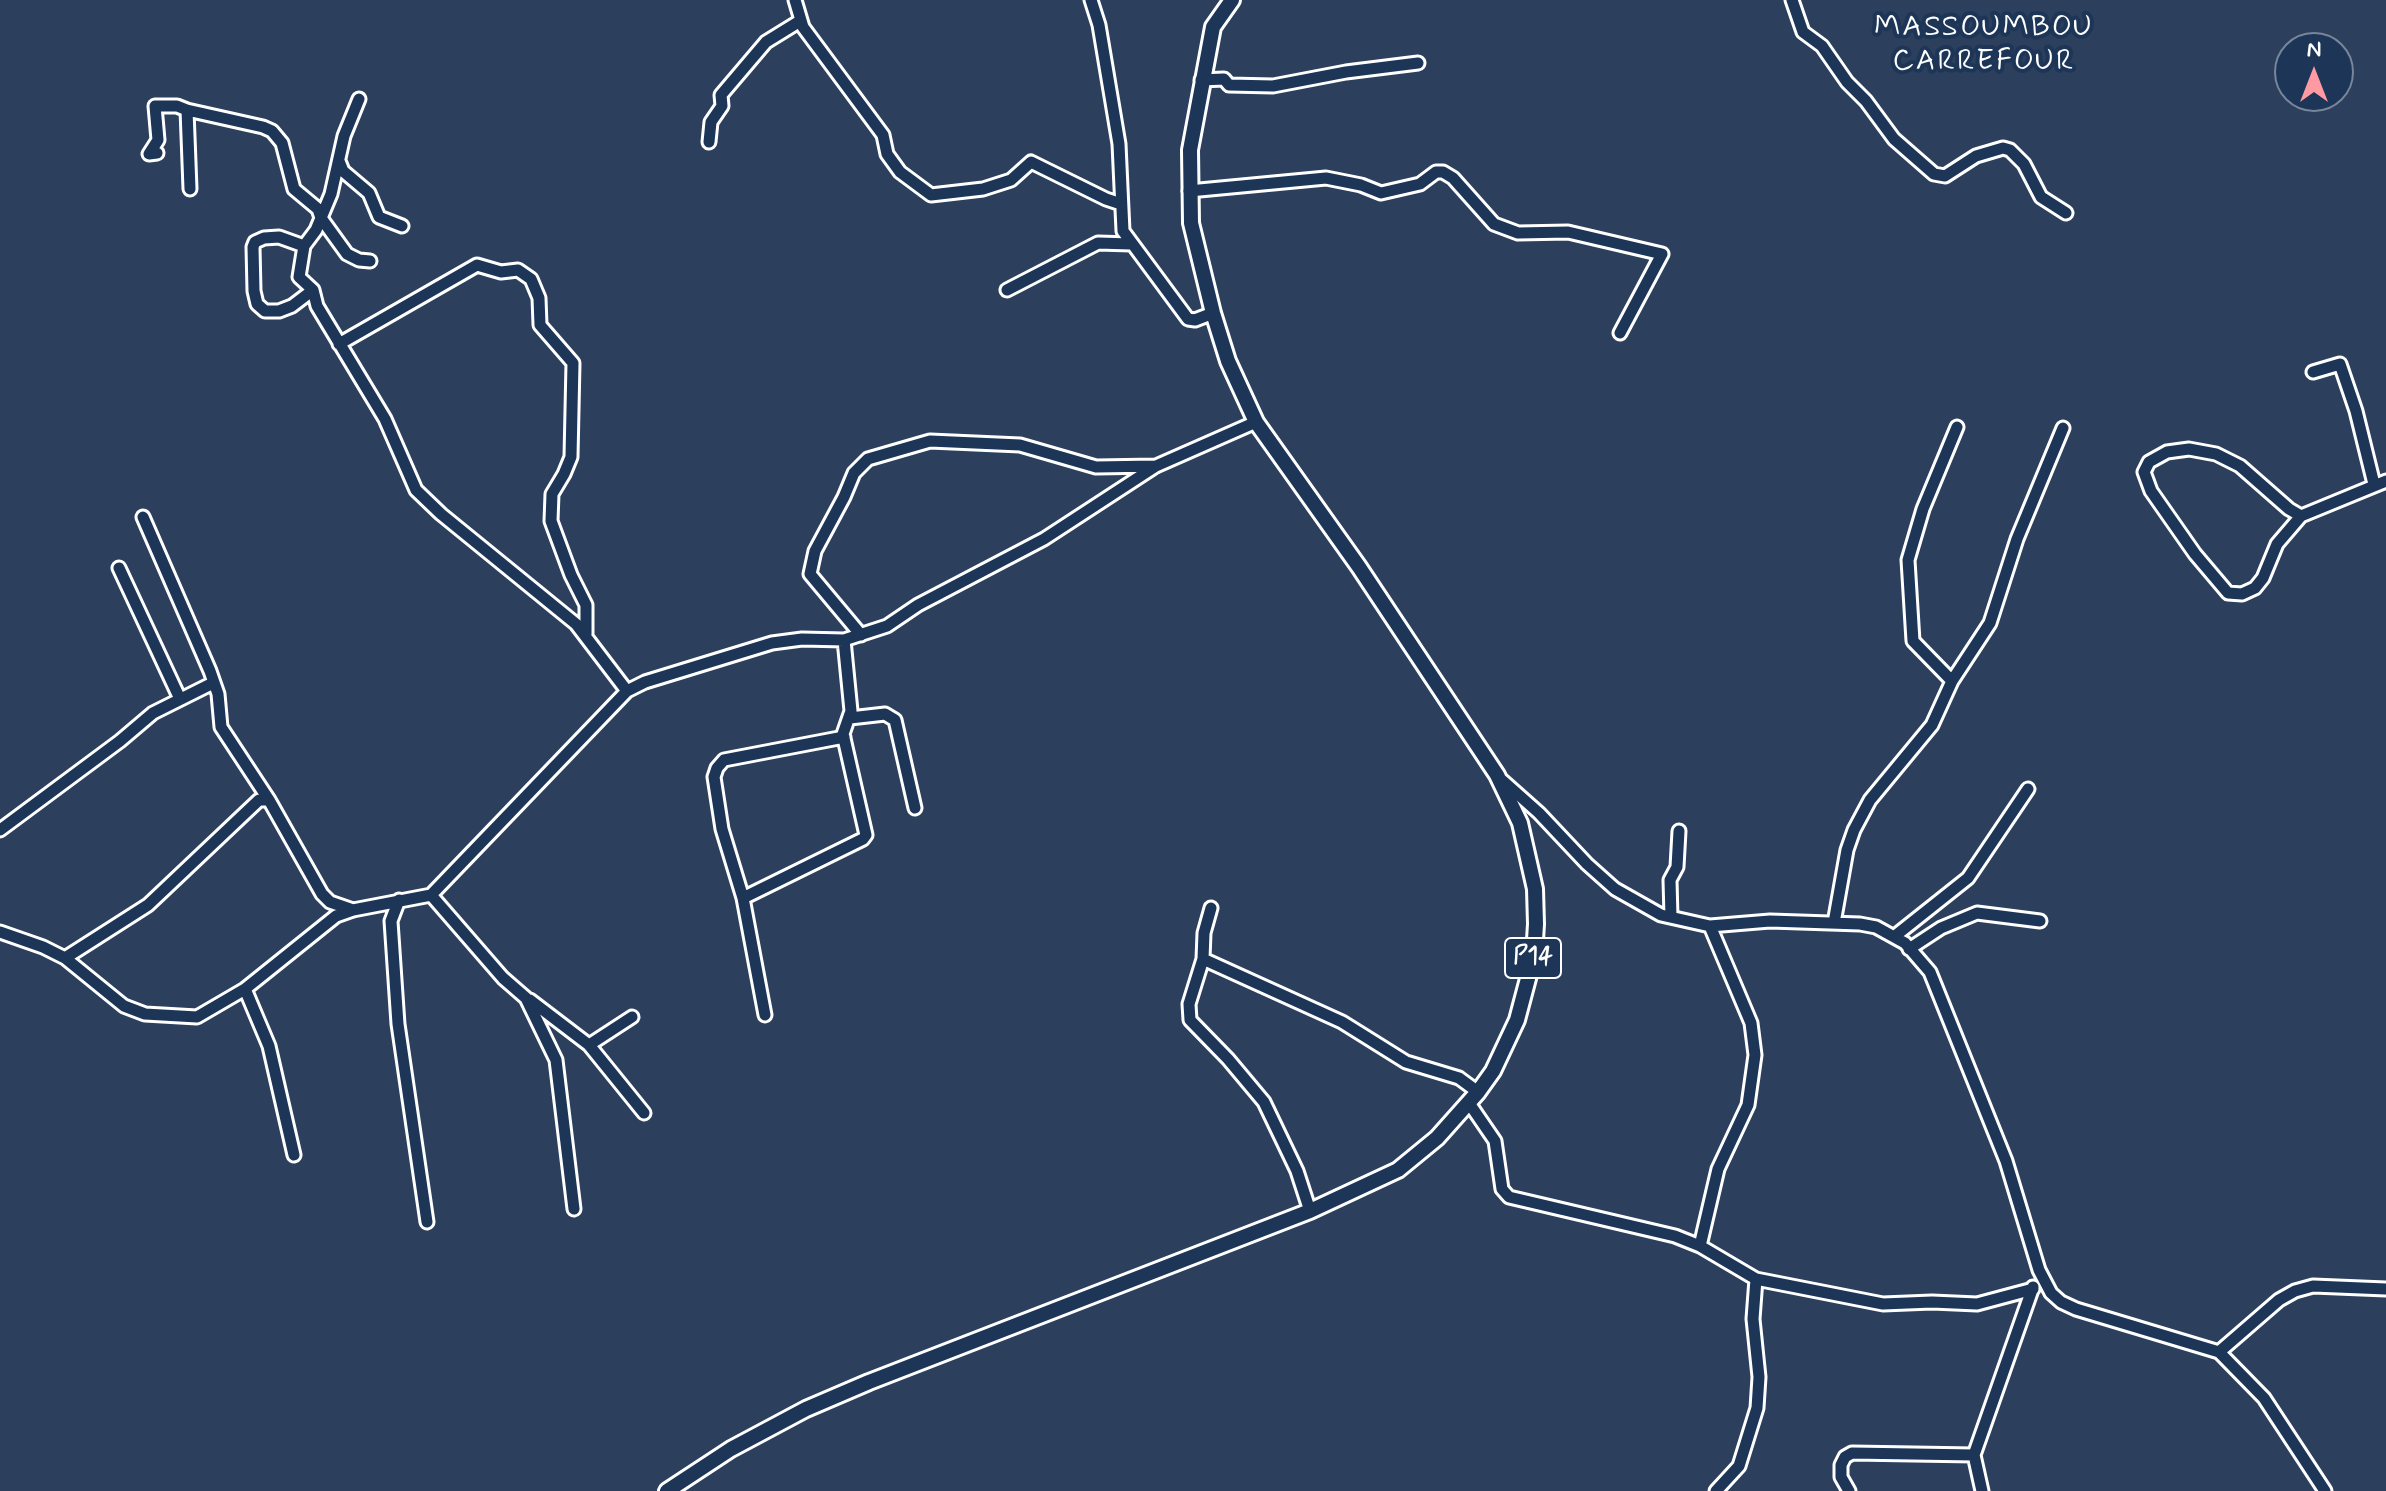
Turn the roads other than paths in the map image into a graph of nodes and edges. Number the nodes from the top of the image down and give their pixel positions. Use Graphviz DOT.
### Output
graph roads {
  1 [pos="795,0"];
  2 [pos="1091,0"];
  3 [pos="1232,0"];
  4 [pos="1239,0"];
  5 [pos="1792,0"];
  6 [pos="800,21"];
  7 [pos="1213,27"];
  8 [pos="1418,63"];
  9 [pos="1201,80"];
  10 [pos="359,99"];
  11 [pos="187,110"];
  12 [pos="709,142"];
  13 [pos="157,153"];
  14 [pos="339,160"];
  15 [pos="190,189"];
  16 [pos="1189,191"];
  17 [pos="1121,204"];
  18 [pos="2066,213"];
  19 [pos="321,218"];
  20 [pos="402,226"];
  21 [pos="1131,244"];
  22 [pos="304,246"];
  23 [pos="370,261"];
  24 [pos="313,290"];
  25 [pos="1007,290"];
  26 [pos="1213,313"];
  27 [pos="1620,333"];
  28 [pos="339,344"];
  29 [pos="2313,372"];
  30 [pos="1256,422"];
  31 [pos="1957,427"];
  32 [pos="2063,428"];
  33 [pos="1156,466"];
  34 [pos="2380,482"];
  35 [pos="2301,516"];
  36 [pos="143,517"];
  37 [pos="119,568"];
  38 [pos="586,634"];
  39 [pos="861,635"];
  40 [pos="844,640"];
  41 [pos="1952,681"];
  42 [pos="213,683"];
  43 [pos="627,691"];
  44 [pos="180,699"];
  45 [pos="850,718"];
  46 [pos="844,737"];
  47 [pos="1497,775"];
  48 [pos="2028,789"];
  49 [pos="269,800"];
  50 [pos="915,808"];
  51 [pos="0,830"];
  52 [pos="1679,831"];
  53 [pos="431,895"];
  54 [pos="743,898"];
  55 [pos="399,900"];
  56 [pos="1211,908"];
  57 [pos="353,910"];
  58 [pos="1671,917"];
  59 [pos="2040,921"];
  60 [pos="1834,923"];
  61 [pos="1710,926"];
  62 [pos="0,932"];
  63 [pos="1895,936"];
  64 [pos="1909,949"];
  65 [pos="65,958"];
  66 [pos="1203,959"];
  67 [pos="245,989"];
  68 [pos="526,998"];
  69 [pos="765,1015"];
  70 [pos="632,1017"];
  71 [pos="589,1045"];
  72 [pos="1474,1098"];
  73 [pos="644,1113"];
  74 [pos="294,1155"];
  75 [pos="574,1209"];
  76 [pos="1310,1211"];
  77 [pos="427,1222"];
  78 [pos="1700,1246"];
  79 [pos="2039,1270"];
  80 [pos="1756,1279"];
  81 [pos="2033,1289"];
  82 [pos="2386,1289"];
  83 [pos="2219,1352"];
  84 [pos="1974,1455"];
  85 [pos="675,1489"];
  86 [pos="1721,1489"];
  87 [pos="1849,1491"];
  88 [pos="1982,1491"];
  89 [pos="2325,1491"];
  1 -- 6 [label="street"];
  2 -- 17 [label="street"];
  3 -- 7 [label="main road, P14"];
  4 -- 7 [label="street"];
  5 -- 18 [label="street"];
  6 -- 12 [label="street"];
  6 -- 17 [label="street"];
  7 -- 9 [label="main road, P14"];
  8 -- 9 [label="street"];
  9 -- 16 [label="main road, P14"];
  10 -- 14 [label="street"];
  11 -- 13 [label="street"];
  11 -- 15 [label="street"];
  11 -- 19 [label="street"];
  14 -- 19 [label="street"];
  14 -- 20 [label="street"];
  16 -- 26 [label="main road, P14"];
  16 -- 27 [label="street"];
  17 -- 21 [label="street"];
  19 -- 22 [label="street"];
  19 -- 23 [label="street"];
  21 -- 25 [label="street"];
  21 -- 26 [label="street"];
  22 -- 24 [label="street"];
  22 -- 24 [label="street"];
  24 -- 28 [label="street"];
  26 -- 30 [label="main road, P14"];
  28 -- 38 [label="street"];
  28 -- 38 [label="street"];
  29 -- 34 [label="street"];
  30 -- 33 [label="street"];
  30 -- 47 [label="main road, P14"];
  31 -- 41 [label="street"];
  32 -- 41 [label="street"];
  33 -- 39 [label="street"];
  33 -- 39 [label="street"];
  34 -- 35 [label="street"];
  35 -- 35 [label="street"];
  36 -- 42 [label="street"];
  37 -- 44 [label="street"];
  38 -- 43 [label="street"];
  39 -- 40 [label="street"];
  40 -- 43 [label="street"];
  40 -- 45 [label="street"];
  41 -- 60 [label="street"];
  42 -- 44 [label="street"];
  42 -- 49 [label="street"];
  43 -- 53 [label="street"];
  44 -- 51 [label="street"];
  45 -- 46 [label="street"];
  45 -- 50 [label="street"];
  46 -- 54 [label="street"];
  46 -- 54 [label="street"];
  47 -- 58 [label="street"];
  47 -- 72 [label="main road, P14"];
  48 -- 63 [label="street"];
  49 -- 57 [label="street"];
  49 -- 65 [label="street"];
  52 -- 58 [label="street"];
  53 -- 55 [label="street"];
  53 -- 68 [label="street"];
  54 -- 69 [label="street"];
  55 -- 57 [label="street"];
  55 -- 77 [label="street"];
  56 -- 66 [label="street"];
  57 -- 67 [label="street"];
  58 -- 61 [label="street"];
  59 -- 64 [label="street"];
  60 -- 61 [label="street"];
  60 -- 63 [label="street"];
  61 -- 78 [label="street"];
  62 -- 65 [label="street"];
  63 -- 64 [label="street"];
  64 -- 79 [label="street"];
  65 -- 67 [label="street"];
  66 -- 72 [label="street"];
  66 -- 76 [label="street"];
  67 -- 74 [label="street"];
  68 -- 71 [label="street"];
  68 -- 75 [label="street"];
  70 -- 71 [label="street"];
  71 -- 73 [label="street"];
  72 -- 76 [label="main road, P14"];
  72 -- 78 [label="street"];
  76 -- 85 [label="main road, P14"];
  78 -- 80 [label="street"];
  79 -- 81 [label="street"];
  79 -- 83 [label="street"];
  80 -- 81 [label="street"];
  80 -- 86 [label="street"];
  81 -- 84 [label="street"];
  82 -- 83 [label="street"];
  83 -- 89 [label="street"];
  84 -- 87 [label="street"];
  84 -- 88 [label="street"];
}
